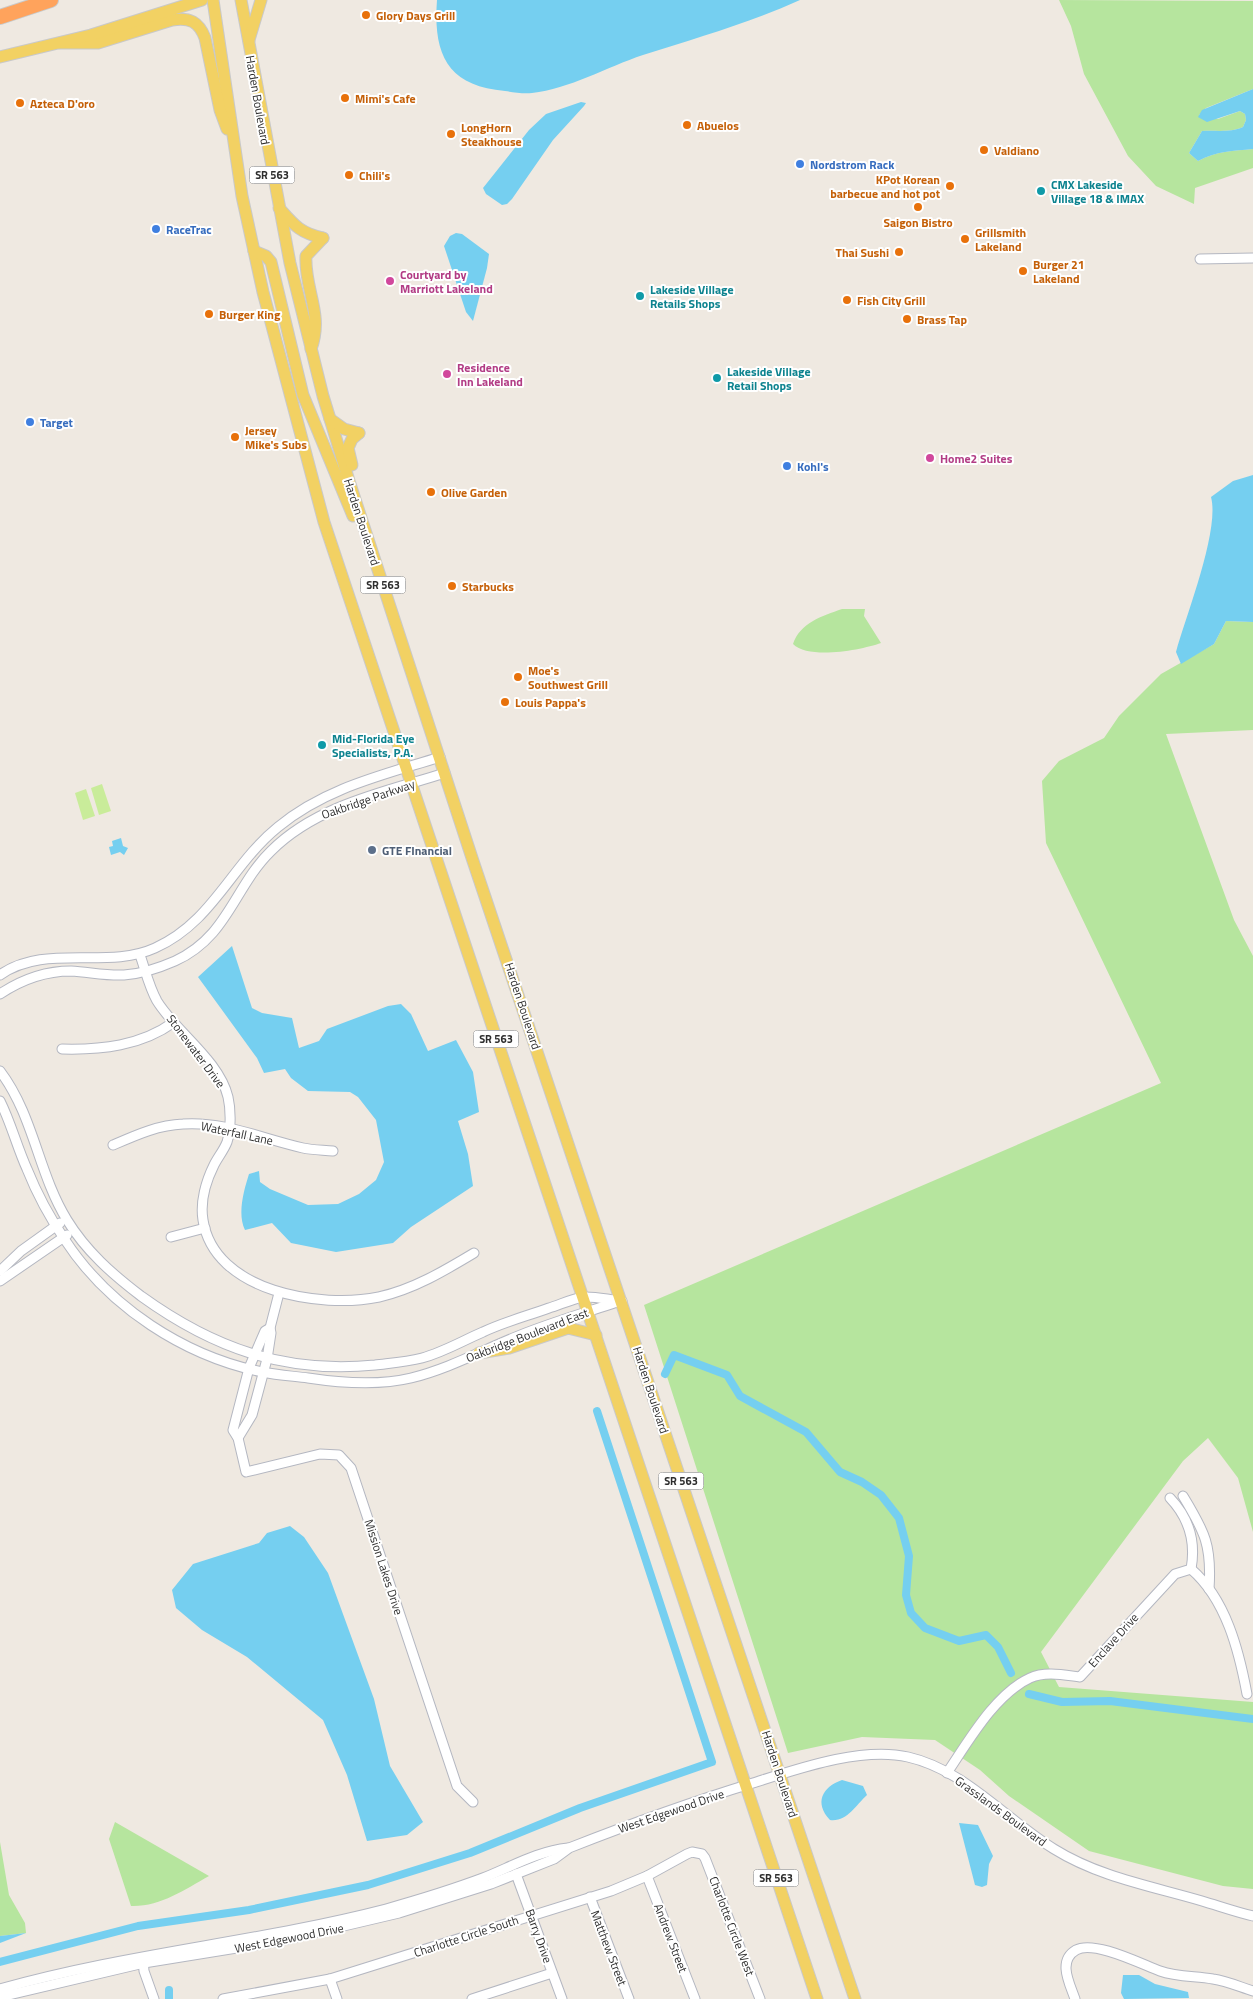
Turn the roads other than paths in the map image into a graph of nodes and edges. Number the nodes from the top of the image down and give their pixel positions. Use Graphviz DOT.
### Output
graph roads {
  1 [pos="51,0"];
  2 [pos="202,0"];
  3 [pos="213,0"];
  4 [pos="241,0"];
  5 [pos="261,0"];
  6 [pos="0,17"];
  7 [pos="248,41"];
  8 [pos="60,43"];
  9 [pos="0,57"];
  10 [pos="236,152"];
  11 [pos="278,207"];
  12 [pos="254,251"];
  13 [pos="1253,258"];
  14 [pos="1200,259"];
  15 [pos="311,349"];
  16 [pos="330,419"];
  17 [pos="371,551"];
  18 [pos="392,612"];
  19 [pos="440,757"];
  20 [pos="405,768"];
  21 [pos="445,773"];
  22 [pos="410,784"];
  23 [pos="140,954"];
  24 [pos="146,971"];
  25 [pos="0,975"];
  26 [pos="0,994"];
  27 [pos="174,1022"];
  28 [pos="62,1049"];
  29 [pos="0,1071"];
  30 [pos="0,1101"];
  31 [pos="229,1129"];
  32 [pos="113,1145"];
  33 [pos="333,1151"];
  34 [pos="66,1219"];
  35 [pos="56,1226"];
  36 [pos="205,1228"];
  37 [pos="74,1230"];
  38 [pos="171,1237"];
  39 [pos="63,1238"];
  40 [pos="19,1253"];
  41 [pos="474,1253"];
  42 [pos="29,1262"];
  43 [pos="0,1271"];
  44 [pos="0,1281"];
  45 [pos="279,1293"];
  46 [pos="582,1298"];
  47 [pos="622,1301"];
  48 [pos="588,1312"];
  49 [pos="270,1328"];
  50 [pos="596,1335"];
  51 [pos="479,1353"];
  52 [pos="255,1355"];
  53 [pos="267,1359"];
  54 [pos="249,1368"];
  55 [pos="262,1372"];
  56 [pos="241,1400"];
  57 [pos="254,1403"];
  58 [pos="238,1438"];
  59 [pos="1183,1496"];
  60 [pos="1170,1498"];
  61 [pos="1191,1569"];
  62 [pos="1209,1589"];
  63 [pos="1247,1694"];
  64 [pos="947,1773"];
  65 [pos="780,1774"];
  66 [pos="746,1785"];
  67 [pos="473,1802"];
  68 [pos="569,1848"];
  69 [pos="702,1854"];
  70 [pos="516,1874"];
  71 [pos="647,1876"];
  72 [pos="590,1897"];
  73 [pos="531,1916"];
  74 [pos="1253,1916"];
  75 [pos="143,1959"];
  76 [pos="552,1973"];
  77 [pos="330,1979"];
  78 [pos="0,1989"];
  79 [pos="1253,1991"];
  80 [pos="270,1995"];
  81 [pos="0,1997"];
  82 [pos="154,1999"];
  83 [pos="223,1999"];
  84 [pos="337,1999"];
  85 [pos="472,1999"];
  86 [pos="562,1999"];
  87 [pos="629,1999"];
  88 [pos="695,1999"];
  89 [pos="760,1999"];
  90 [pos="817,1999"];
  91 [pos="855,1999"];
  92 [pos="1075,1999"];
  1 -- 6 [label="highway"];
  2 -- 8 [label="main road"];
  3 -- 10 [label="main road, SR 563"];
  4 -- 7 [label="main road, Harden Boulevard / SR 563"];
  5 -- 7 [label="main road"];
  7 -- 11 [label="main road, Harden Boulevard / SR 563"];
  8 -- 9 [label="main road"];
  8 -- 10 [label="main road"];
  10 -- 12 [label="main road, SR 563"];
  11 -- 15 [label="main road, Harden Boulevard / SR 563"];
  11 -- 15 [label="main road"];
  12 -- 18 [label="main road"];
  12 -- 20 [label="main road, SR 563"];
  13 -- 14 [label="street"];
  15 -- 16 [label="main road, Harden Boulevard / SR 563"];
  16 -- 17 [label="main road, Harden Boulevard / SR 563"];
  16 -- 17 [label="main road"];
  17 -- 18 [label="main road, Harden Boulevard / SR 563"];
  18 -- 19 [label="main road, Harden Boulevard / SR 563"];
  19 -- 20 [label="street, Oakbridge Parkway"];
  19 -- 21 [label="main road, Harden Boulevard / SR 563"];
  20 -- 22 [label="main road, SR 563"];
  20 -- 23 [label="street, Oakbridge Parkway"];
  21 -- 22 [label="street, Oakbridge Parkway"];
  21 -- 47 [label="main road, Harden Boulevard / SR 563"];
  22 -- 24 [label="street, Oakbridge Parkway"];
  22 -- 46 [label="main road, SR 563"];
  23 -- 24 [label="street, Stonewater Drive"];
  23 -- 25 [label="street, Oakbridge Parkway"];
  24 -- 26 [label="street, Oakbridge Parkway"];
  24 -- 27 [label="street, Stonewater Drive"];
  27 -- 28 [label="street"];
  27 -- 31 [label="street, Stonewater Drive"];
  29 -- 34 [label="street, Oakbridge Boulevard East"];
  30 -- 35 [label="street, Oakbridge Boulevard East"];
  31 -- 32 [label="street, Waterfall Lane"];
  31 -- 33 [label="street, Waterfall Lane"];
  31 -- 36 [label="street, Stonewater Drive"];
  34 -- 35 [label="street"];
  34 -- 37 [label="street, Oakbridge Boulevard East"];
  35 -- 39 [label="street, Oakbridge Boulevard East"];
  35 -- 40 [label="street"];
  36 -- 38 [label="street"];
  36 -- 45 [label="street, Stonewater Drive"];
  37 -- 39 [label="street"];
  37 -- 52 [label="street, Oakbridge Boulevard East"];
  39 -- 42 [label="street"];
  39 -- 54 [label="street, Oakbridge Boulevard East"];
  40 -- 42 [label="street"];
  40 -- 43 [label="street"];
  41 -- 45 [label="street, Stonewater Drive"];
  42 -- 44 [label="street"];
  45 -- 49 [label="street, Mission Lakes Drive"];
  46 -- 47 [label="street, Oakbridge Boulevard East"];
  46 -- 48 [label="main road, SR 563"];
  46 -- 53 [label="street, Oakbridge Boulevard East"];
  47 -- 48 [label="street, Oakbridge Boulevard East"];
  47 -- 65 [label="main road, Harden Boulevard / SR 563"];
  48 -- 50 [label="main road, SR 563"];
  48 -- 51 [label="street, Oakbridge Boulevard East"];
  49 -- 52 [label="street, Mission Lakes Drive"];
  49 -- 53 [label="street, Mission Lakes Drive"];
  50 -- 51 [label="main road"];
  50 -- 66 [label="main road, SR 563"];
  51 -- 55 [label="street, Oakbridge Boulevard East"];
  52 -- 53 [label="street, Oakbridge Boulevard East"];
  52 -- 54 [label="street, Mission Lakes Drive"];
  53 -- 55 [label="street, Mission Lakes Drive"];
  54 -- 55 [label="street, Oakbridge Boulevard East"];
  54 -- 56 [label="street, Mission Lakes Drive"];
  55 -- 57 [label="street, Mission Lakes Drive"];
  56 -- 57 [label="street"];
  56 -- 58 [label="street, Mission Lakes Drive"];
  57 -- 58 [label="street, Mission Lakes Drive"];
  58 -- 67 [label="street, Mission Lakes Drive"];
  59 -- 62 [label="street"];
  60 -- 61 [label="street"];
  61 -- 62 [label="street"];
  61 -- 64 [label="street, Enclave Drive"];
  62 -- 63 [label="street"];
  64 -- 65 [label="street, Grasslands Boulevard"];
  64 -- 74 [label="street, Grasslands Boulevard"];
  65 -- 66 [label="street, Grasslands Boulevard"];
  65 -- 91 [label="main road, Harden Boulevard / SR 563"];
  66 -- 68 [label="street, West Edgewood Drive"];
  66 -- 90 [label="main road, SR 563"];
  68 -- 70 [label="street, West Edgewood Drive"];
  68 -- 75 [label="street, West Edgewood Drive"];
  69 -- 71 [label="street, Charlotte Circle South"];
  69 -- 89 [label="street, Charlotte Circle West"];
  70 -- 73 [label="street, Barry Drive"];
  70 -- 75 [label="street, West Edgewood Drive"];
  71 -- 72 [label="street, Charlotte Circle South"];
  71 -- 88 [label="street, Andrew Street"];
  72 -- 73 [label="street, Charlotte Circle South"];
  72 -- 87 [label="street, Matthew Street"];
  73 -- 76 [label="street, Barry Drive"];
  73 -- 77 [label="street, Charlotte Circle South"];
  75 -- 78 [label="street, West Edgewood Drive"];
  75 -- 81 [label="street, West Edgewood Drive"];
  75 -- 82 [label="street"];
  76 -- 85 [label="street"];
  76 -- 86 [label="street, Barry Drive"];
  77 -- 80 [label="street, Charlotte Circle South"];
  77 -- 84 [label="street"];
  79 -- 92 [label="street"];
  80 -- 83 [label="street, Charlotte Circle South"];
}
